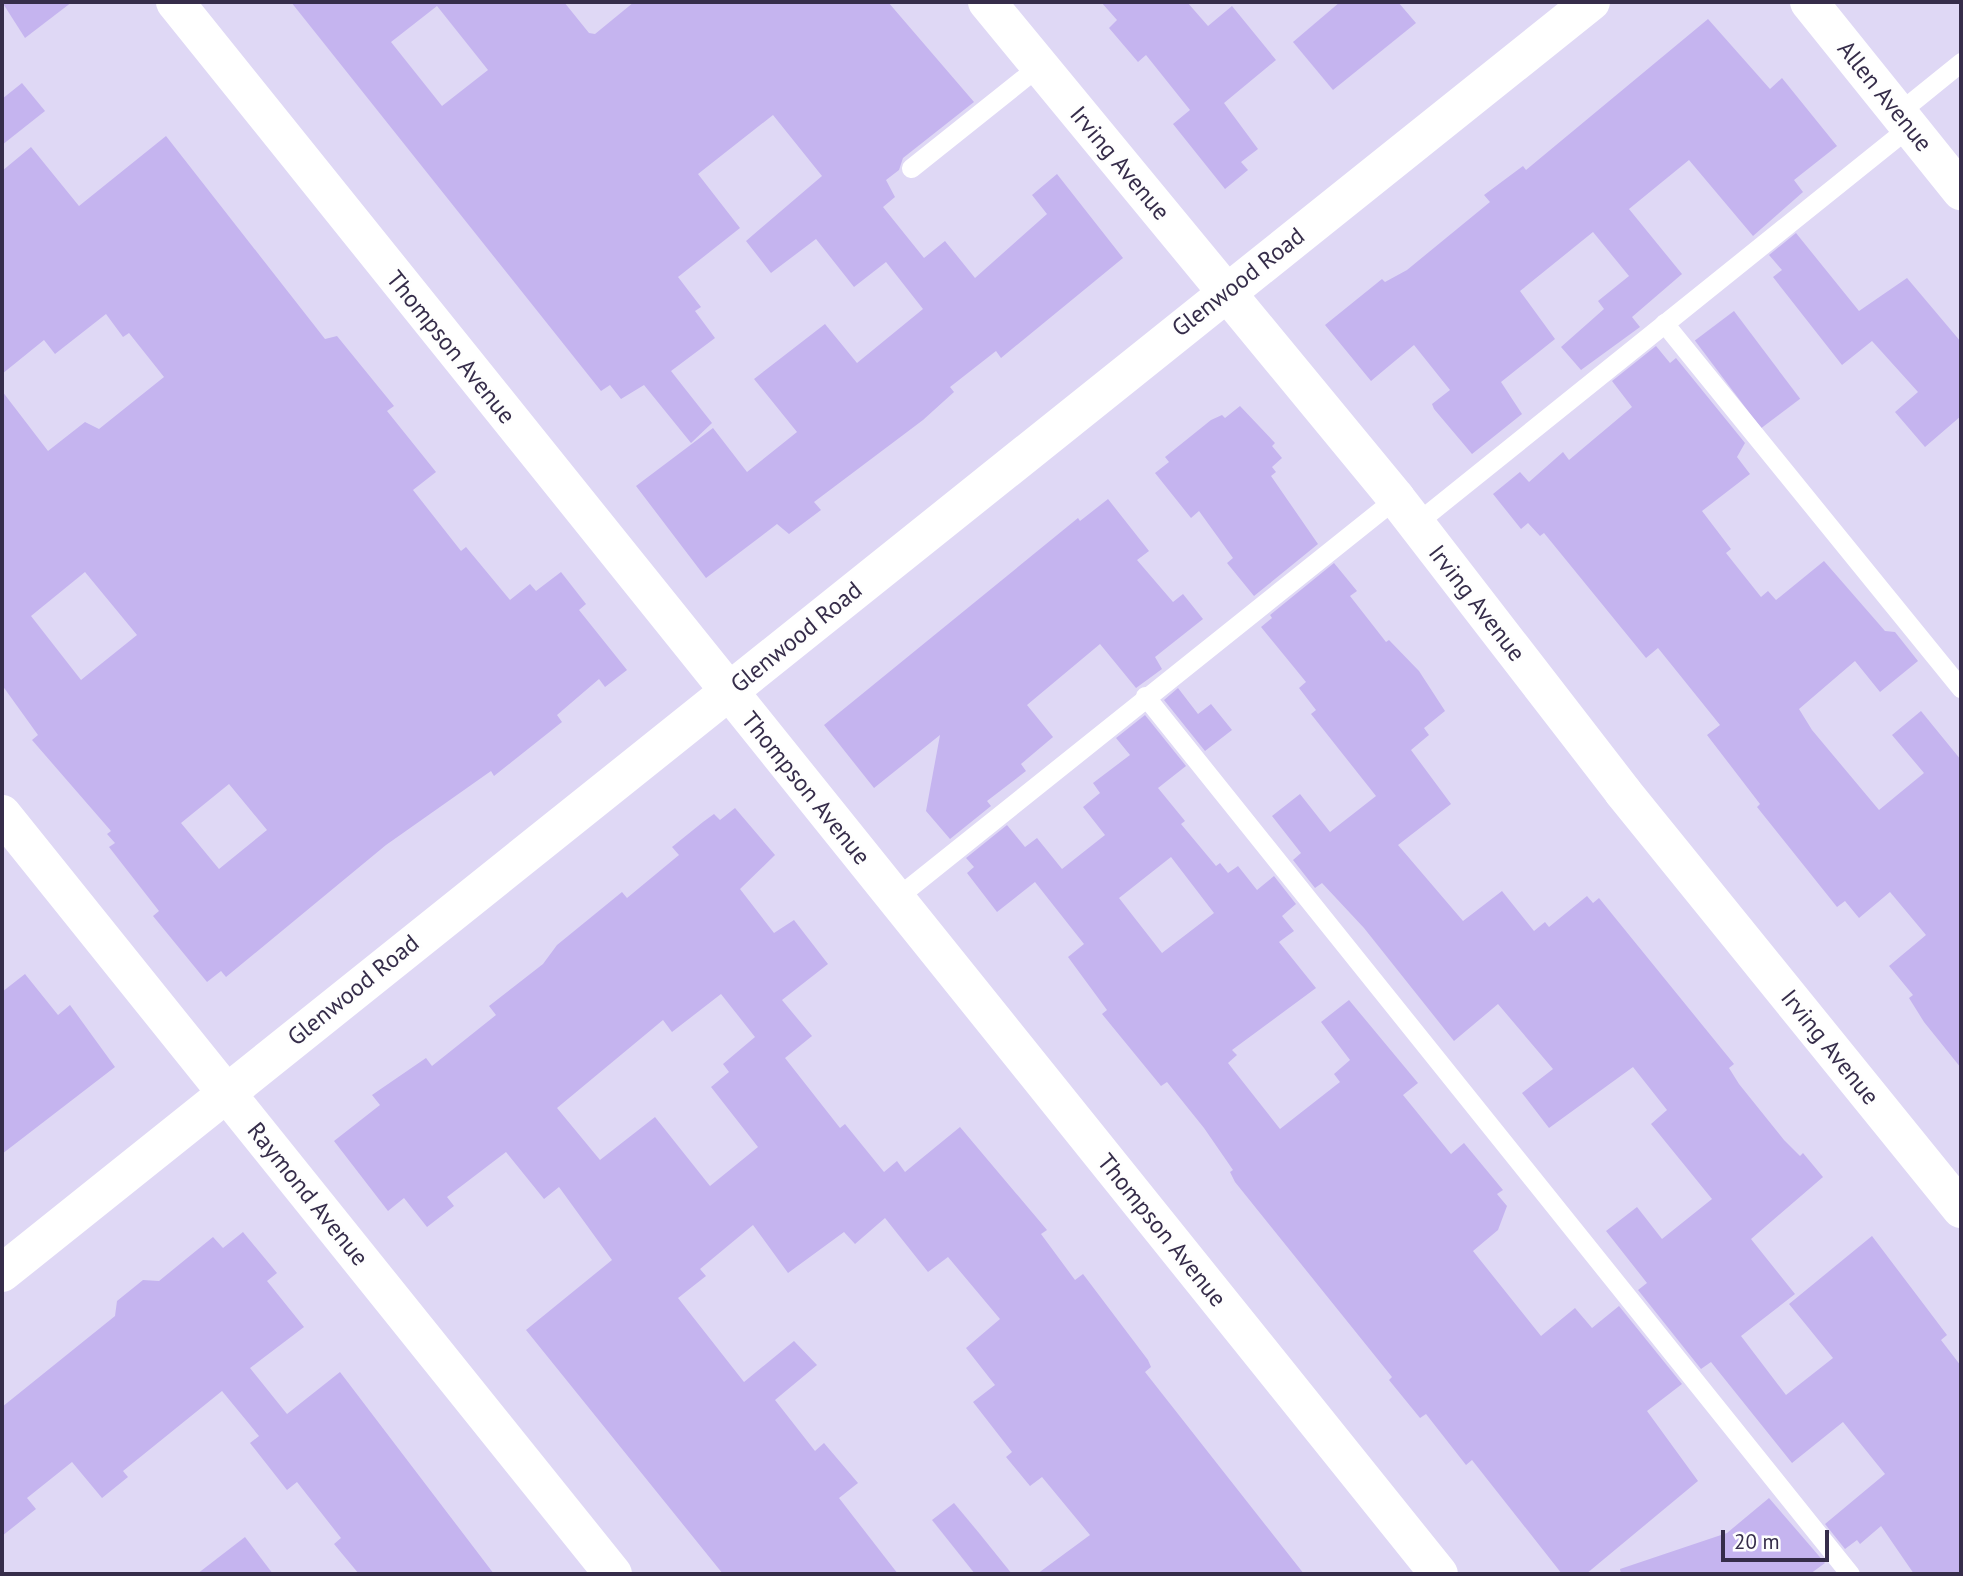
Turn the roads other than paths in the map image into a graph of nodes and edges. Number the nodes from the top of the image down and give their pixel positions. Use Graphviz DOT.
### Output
graph roads {
  1 [pos="175,2"];
  2 [pos="987,2"];
  3 [pos="1591,2"];
  4 [pos="1809,2"];
  5 [pos="1961,62"];
  6 [pos="1039,66"];
  7 [pos="1904,120"];
  8 [pos="911,167"];
  9 [pos="1961,191"];
  10 [pos="1226,290"];
  11 [pos="1664,323"];
  12 [pos="1405,511"];
  13 [pos="1961,689"];
  14 [pos="727,692"];
  15 [pos="1145,696"];
  16 [pos="2,814"];
  17 [pos="896,898"];
  18 [pos="226,1091"];
  19 [pos="1961,1209"];
  20 [pos="2,1273"];
  21 [pos="613,1574"];
  22 [pos="1439,1574"];
  23 [pos="1850,1574"];
  1 -- 14 [label="street, Thompson Avenue"];
  2 -- 6 [label="street, Irving Avenue"];
  3 -- 10 [label="street, Glenwood Road"];
  4 -- 7 [label="street, Allen Avenue"];
  5 -- 7 [label="lane"];
  6 -- 8 [label="lane"];
  6 -- 10 [label="street, Irving Avenue"];
  7 -- 9 [label="street, Allen Avenue"];
  7 -- 11 [label="lane"];
  10 -- 12 [label="street, Irving Avenue"];
  10 -- 14 [label="street, Glenwood Road"];
  11 -- 12 [label="lane"];
  11 -- 13 [label="lane"];
  12 -- 15 [label="lane"];
  12 -- 19 [label="street, Irving Avenue"];
  14 -- 17 [label="street, Thompson Avenue"];
  14 -- 18 [label="street, Glenwood Road"];
  15 -- 17 [label="lane"];
  15 -- 23 [label="lane"];
  16 -- 18 [label="street, Raymond Avenue"];
  17 -- 22 [label="street, Thompson Avenue"];
  18 -- 20 [label="street, Glenwood Road"];
  18 -- 21 [label="street, Raymond Avenue"];
}
